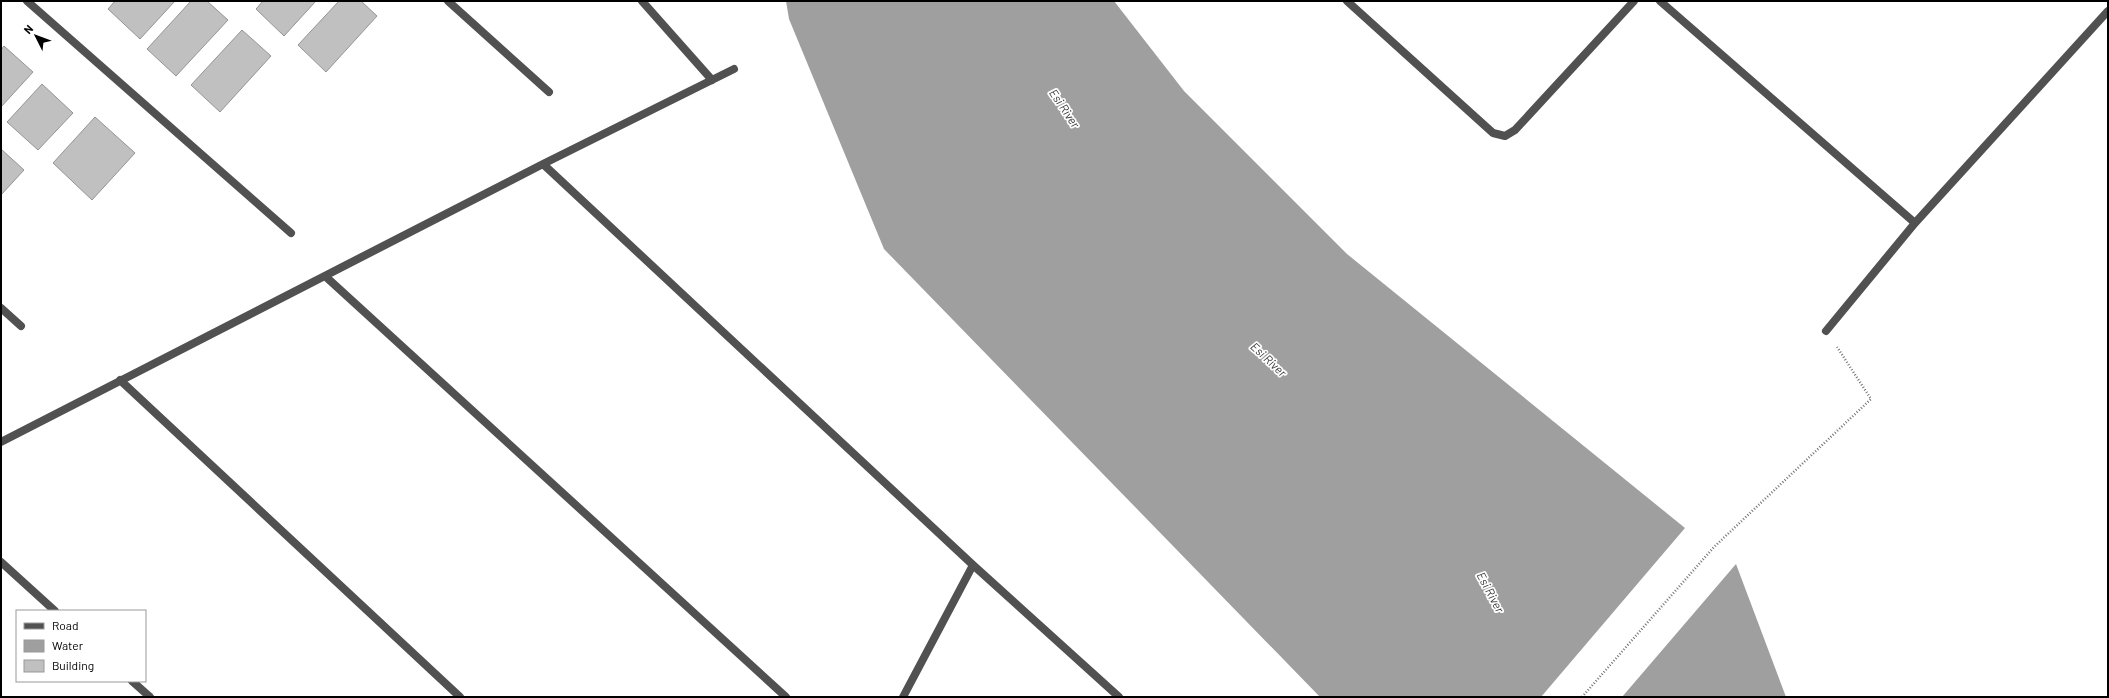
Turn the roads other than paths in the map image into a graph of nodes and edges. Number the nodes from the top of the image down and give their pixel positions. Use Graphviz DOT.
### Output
graph roads {
  1 [pos="27,1"];
  2 [pos="448,1"];
  3 [pos="642,1"];
  4 [pos="1347,1"];
  5 [pos="1634,1"];
  6 [pos="1660,1"];
  7 [pos="2108,11"];
  8 [pos="734,69"];
  9 [pos="712,80"];
  10 [pos="549,92"];
  11 [pos="543,164"];
  12 [pos="1915,223"];
  13 [pos="291,233"];
  14 [pos="325,276"];
  15 [pos="1,308"];
  16 [pos="21,326"];
  17 [pos="1826,331"];
  18 [pos="120,380"];
  19 [pos="1,442"];
  20 [pos="1,562"];
  21 [pos="973,565"];
  22 [pos="54,610"];
  23 [pos="133,682"];
  24 [pos="150,697"];
  25 [pos="460,697"];
  26 [pos="786,697"];
  27 [pos="903,697"];
  28 [pos="1119,697"];
  1 -- 13 [label="street"];
  2 -- 10 [label="street"];
  3 -- 9 [label="street"];
  4 -- 5 [label="street"];
  6 -- 12 [label="street"];
  7 -- 12 [label="street"];
  8 -- 9 [label="street"];
  9 -- 11 [label="street"];
  11 -- 14 [label="street"];
  11 -- 21 [label="street"];
  12 -- 17 [label="street"];
  14 -- 18 [label="street"];
  14 -- 26 [label="street"];
  15 -- 16 [label="street"];
  18 -- 19 [label="street"];
  18 -- 25 [label="street"];
  20 -- 22 [label="street"];
  21 -- 27 [label="street"];
  21 -- 28 [label="street"];
  23 -- 24 [label="street"];
}
